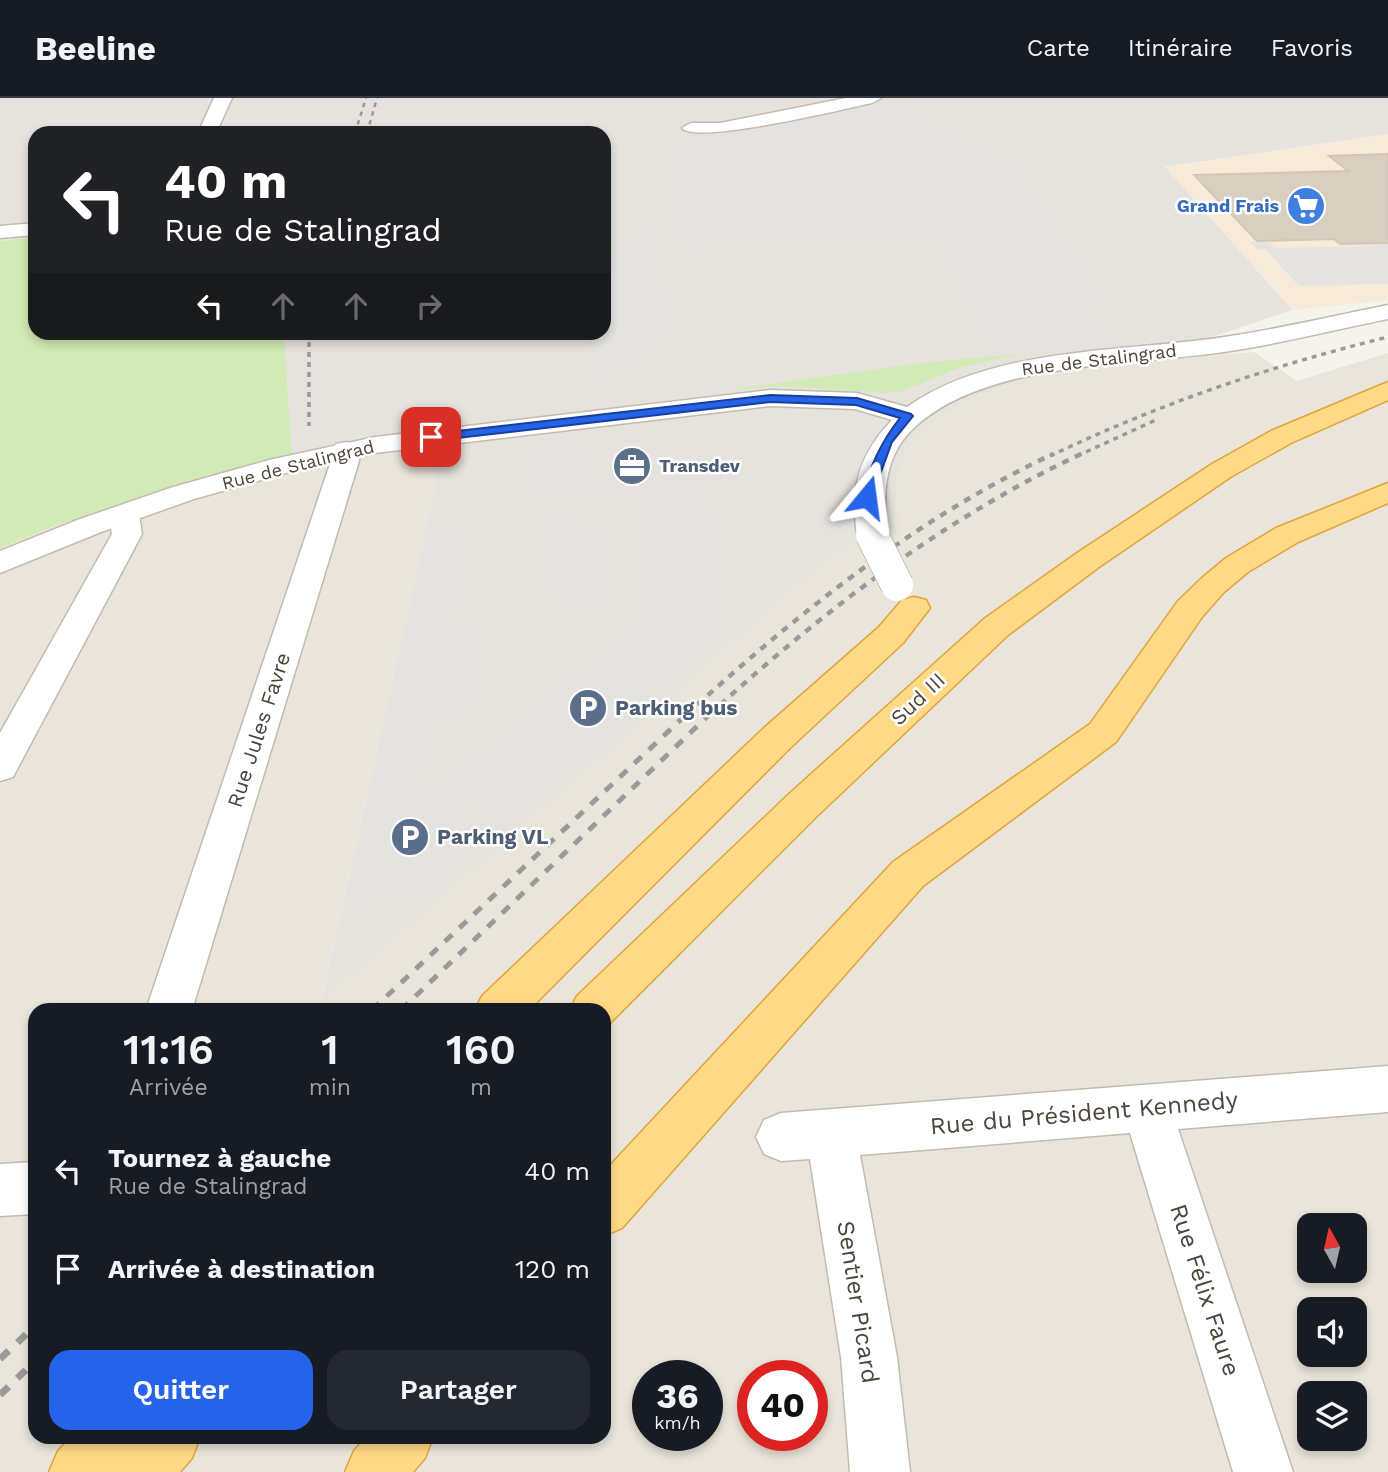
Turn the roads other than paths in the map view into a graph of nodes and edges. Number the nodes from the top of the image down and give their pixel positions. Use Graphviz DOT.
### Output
graph roads {
  1 [pos="223,98"];
  2 [pos="872,98"];
  3 [pos="210,126"];
  4 [pos="692,129"];
  5 [pos="28,230"];
  6 [pos="0,232"];
  7 [pos="1388,312"];
  8 [pos="1388,390"];
  9 [pos="908,416"];
  10 [pos="346,450"];
  11 [pos="1388,492"];
  12 [pos="124,515"];
  13 [pos="0,563"];
  14 [pos="906,596"];
  15 [pos="0,767"];
  16 [pos="171,1003"];
  17 [pos="505,1003"];
  18 [pos="600,1003"];
  19 [pos="1388,1089"];
  20 [pos="1147,1108"];
  21 [pos="806,1135"];
  22 [pos="28,1188"];
  23 [pos="0,1190"];
  24 [pos="611,1202"];
  25 [pos="104,1444"];
  26 [pos="165,1444"];
  27 [pos="398,1444"];
  28 [pos="79,1472"];
  29 [pos="140,1472"];
  30 [pos="375,1472"];
  31 [pos="880,1472"];
  32 [pos="1263,1472"];
  1 -- 3 [label="street"];
  2 -- 4 [label="street"];
  5 -- 6 [label="street"];
  7 -- 9 [label="street, Rue de Stalingrad"];
  8 -- 18 [label="highway, Sud III"];
  9 -- 10 [label="street, Rue de Stalingrad"];
  9 -- 14 [label="street, bridge"];
  10 -- 12 [label="street, Rue de Stalingrad"];
  10 -- 16 [label="street, Rue Jules Favre"];
  11 -- 24 [label="highway"];
  12 -- 13 [label="street, Rue de Stalingrad"];
  12 -- 15 [label="street"];
  14 -- 17 [label="highway"];
  19 -- 20 [label="street, Rue du Président Kennedy"];
  20 -- 21 [label="street, Rue du Président Kennedy"];
  20 -- 32 [label="street, Rue Félix Faure"];
  21 -- 31 [label="street, Sentier Picard"];
  22 -- 23 [label="street"];
  25 -- 28 [label="highway"];
  26 -- 29 [label="highway"];
  27 -- 30 [label="highway"];
}
